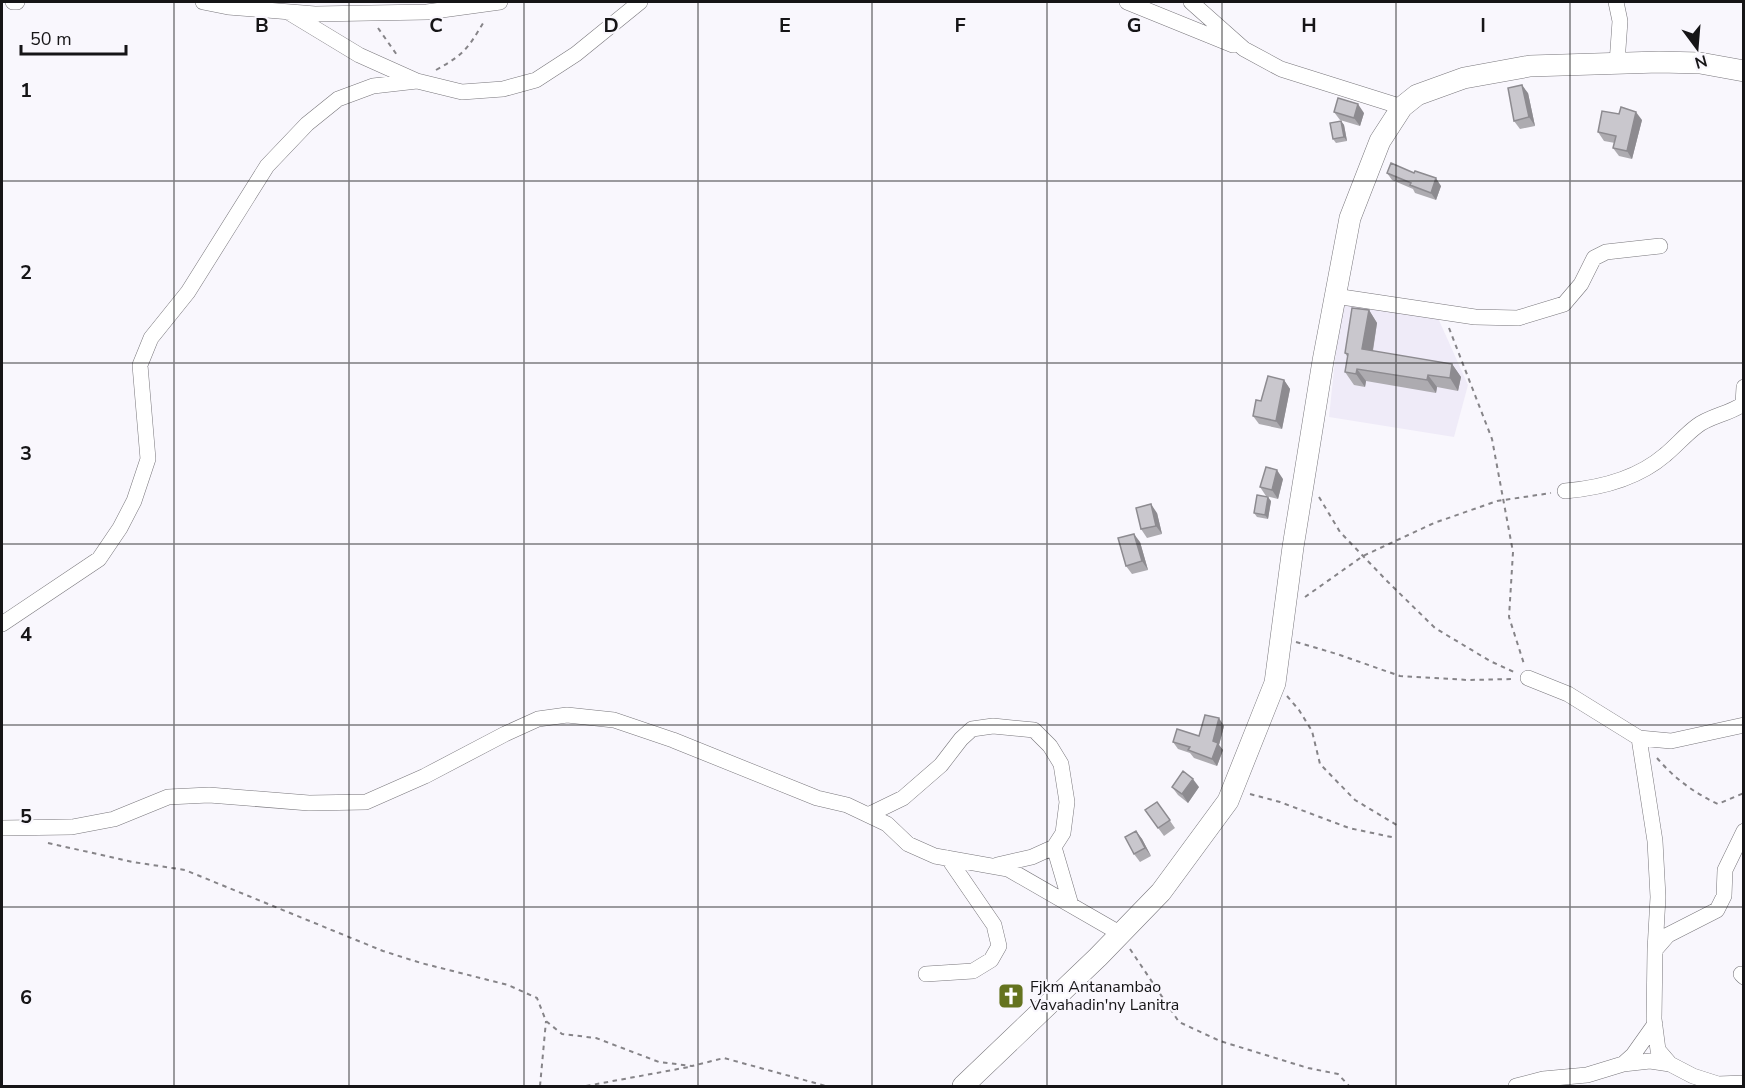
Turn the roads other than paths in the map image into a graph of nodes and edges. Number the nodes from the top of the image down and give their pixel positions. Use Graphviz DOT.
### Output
graph roads {
  1 [pos="203,2"];
  2 [pos="495,2"];
  3 [pos="500,2"];
  4 [pos="640,2"];
  5 [pos="1127,2"];
  6 [pos="1191,2"];
  7 [pos="1616,2"];
  8 [pos="288,12"];
  9 [pos="1244,49"];
  10 [pos="1617,63"];
  11 [pos="1743,71"];
  12 [pos="417,81"];
  13 [pos="1402,107"];
  14 [pos="1660,246"];
  15 [pos="1335,296"];
  16 [pos="1743,387"];
  17 [pos="1565,491"];
  18 [pos="2,624"];
  19 [pos="1528,678"];
  20 [pos="1743,725"];
  21 [pos="1639,738"];
  22 [pos="868,815"];
  23 [pos="2,828"];
  24 [pos="1743,831"];
  25 [pos="1054,847"];
  26 [pos="948,858"];
  27 [pos="993,866"];
  28 [pos="1071,905"];
  29 [pos="1121,934"];
  30 [pos="1656,950"];
  31 [pos="926,974"];
  32 [pos="1655,1024"];
  33 [pos="1623,1064"];
  34 [pos="1670,1064"];
  35 [pos="1736,1084"];
  36 [pos="963,1086"];
  37 [pos="1516,1086"];
  1 -- 8 [label="street"];
  2 -- 3 [label="street"];
  2 -- 8 [label="street"];
  4 -- 12 [label="street"];
  5 -- 9 [label="street"];
  6 -- 9 [label="street"];
  7 -- 10 [label="street"];
  8 -- 12 [label="street"];
  9 -- 13 [label="street"];
  10 -- 11 [label="street"];
  10 -- 13 [label="street"];
  12 -- 18 [label="street"];
  13 -- 15 [label="street"];
  14 -- 15 [label="street"];
  15 -- 29 [label="street"];
  16 -- 17 [label="street"];
  19 -- 21 [label="street"];
  20 -- 21 [label="street"];
  21 -- 30 [label="street"];
  22 -- 23 [label="street"];
  22 -- 25 [label="street"];
  22 -- 26 [label="street"];
  24 -- 30 [label="street"];
  25 -- 27 [label="street"];
  25 -- 28 [label="street"];
  26 -- 27 [label="street"];
  26 -- 31 [label="street"];
  27 -- 28 [label="street"];
  28 -- 29 [label="street"];
  29 -- 36 [label="street"];
  30 -- 32 [label="street"];
  32 -- 33 [label="street"];
  32 -- 34 [label="street"];
  33 -- 34 [label="street"];
  33 -- 37 [label="street"];
  34 -- 35 [label="street"];
}
